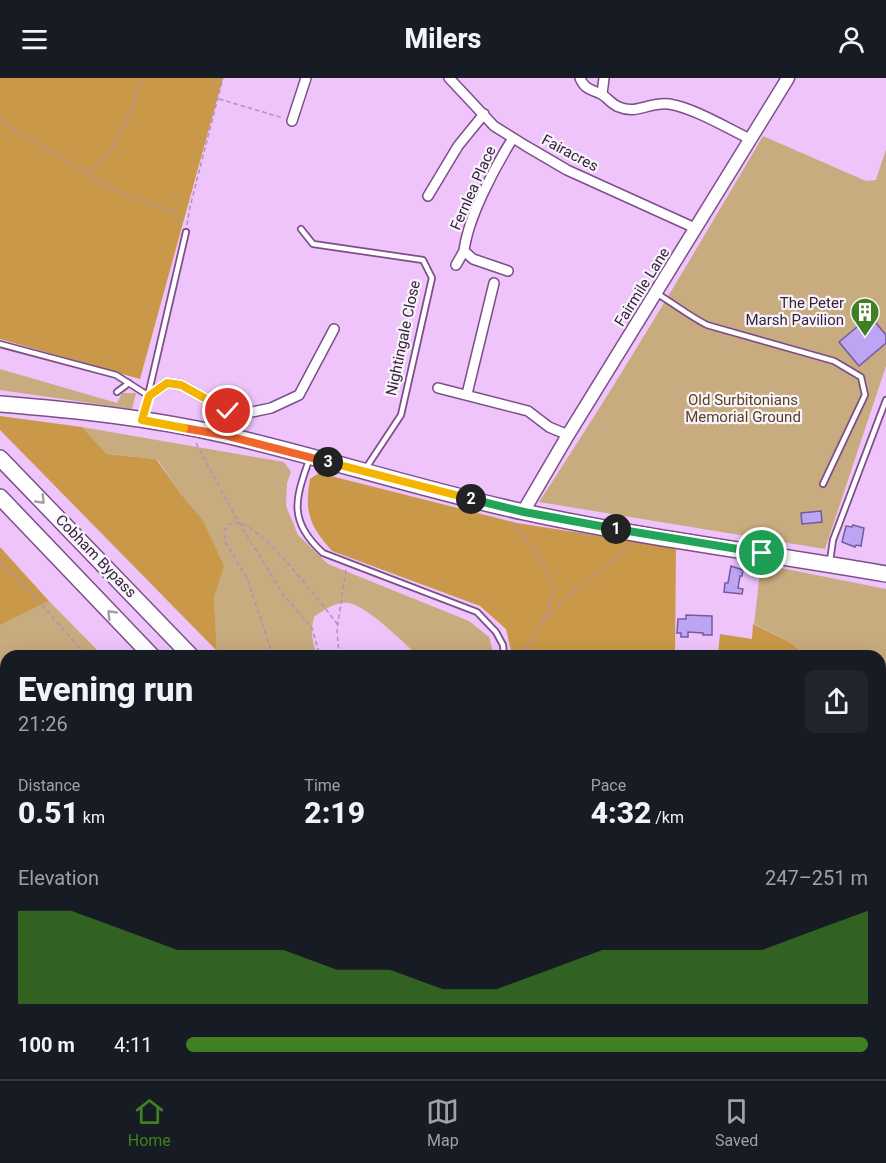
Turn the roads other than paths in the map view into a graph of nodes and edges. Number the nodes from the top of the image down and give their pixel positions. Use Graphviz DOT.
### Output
graph roads {
  1 [pos="306,78"];
  2 [pos="448,78"];
  3 [pos="580,78"];
  4 [pos="604,78"];
  5 [pos="788,78"];
  6 [pos="602,94"];
  7 [pos="484,114"];
  8 [pos="292,121"];
  9 [pos="513,138"];
  10 [pos="750,139"];
  11 [pos="428,196"];
  12 [pos="695,228"];
  13 [pos="302,229"];
  14 [pos="186,232"];
  15 [pos="464,250"];
  16 [pos="456,265"];
  17 [pos="508,271"];
  18 [pos="494,283"];
  19 [pos="656,293"];
  20 [pos="334,329"];
  21 [pos="0,344"];
  22 [pos="129,383"];
  23 [pos="438,388"];
  24 [pos="117,392"];
  25 [pos="466,394"];
  26 [pos="149,396"];
  27 [pos="886,400"];
  28 [pos="0,404"];
  29 [pos="142,420"];
  30 [pos="568,435"];
  31 [pos="310,457"];
  32 [pos="0,458"];
  33 [pos="364,471"];
  34 [pos="823,484"];
  35 [pos="0,497"];
  36 [pos="524,512"];
  37 [pos="829,564"];
  38 [pos="886,574"];
  39 [pos="146,650"];
  40 [pos="185,650"];
  41 [pos="503,650"];
  1 -- 8 [label="street"];
  2 -- 7 [label="street, Fairacres"];
  3 -- 6 [label="street"];
  4 -- 6 [label="street"];
  5 -- 10 [label="street, Fairmile Lane"];
  6 -- 10 [label="street"];
  7 -- 9 [label="street, Fairacres"];
  7 -- 11 [label="street"];
  9 -- 12 [label="street, Fairacres"];
  9 -- 15 [label="street, Fernlea Place"];
  10 -- 12 [label="street, Fairmile Lane"];
  12 -- 19 [label="street, Fairmile Lane"];
  13 -- 33 [label="lane, Nightingale Close"];
  14 -- 26 [label="lane"];
  15 -- 16 [label="street, Fernlea Place"];
  15 -- 17 [label="street, Fernlea Place"];
  18 -- 25 [label="street"];
  19 -- 30 [label="street, Fairmile Lane"];
  19 -- 34 [label="lane"];
  20 -- 26 [label="street"];
  21 -- 22 [label="lane"];
  22 -- 24 [label="lane"];
  22 -- 26 [label="lane"];
  23 -- 25 [label="street"];
  25 -- 30 [label="street"];
  26 -- 29 [label="lane"];
  27 -- 37 [label="lane"];
  28 -- 29 [label="main road"];
  29 -- 31 [label="main road"];
  30 -- 36 [label="street, Fairmile Lane"];
  31 -- 33 [label="main road"];
  31 -- 41 [label="lane"];
  32 -- 40 [label="main road, Cobham Bypass, one-way"];
  33 -- 36 [label="main road"];
  39 -- 35 [label="main road, Cobham Bypass, one-way"];
  36 -- 37 [label="main road"];
  37 -- 38 [label="main road"];
}
